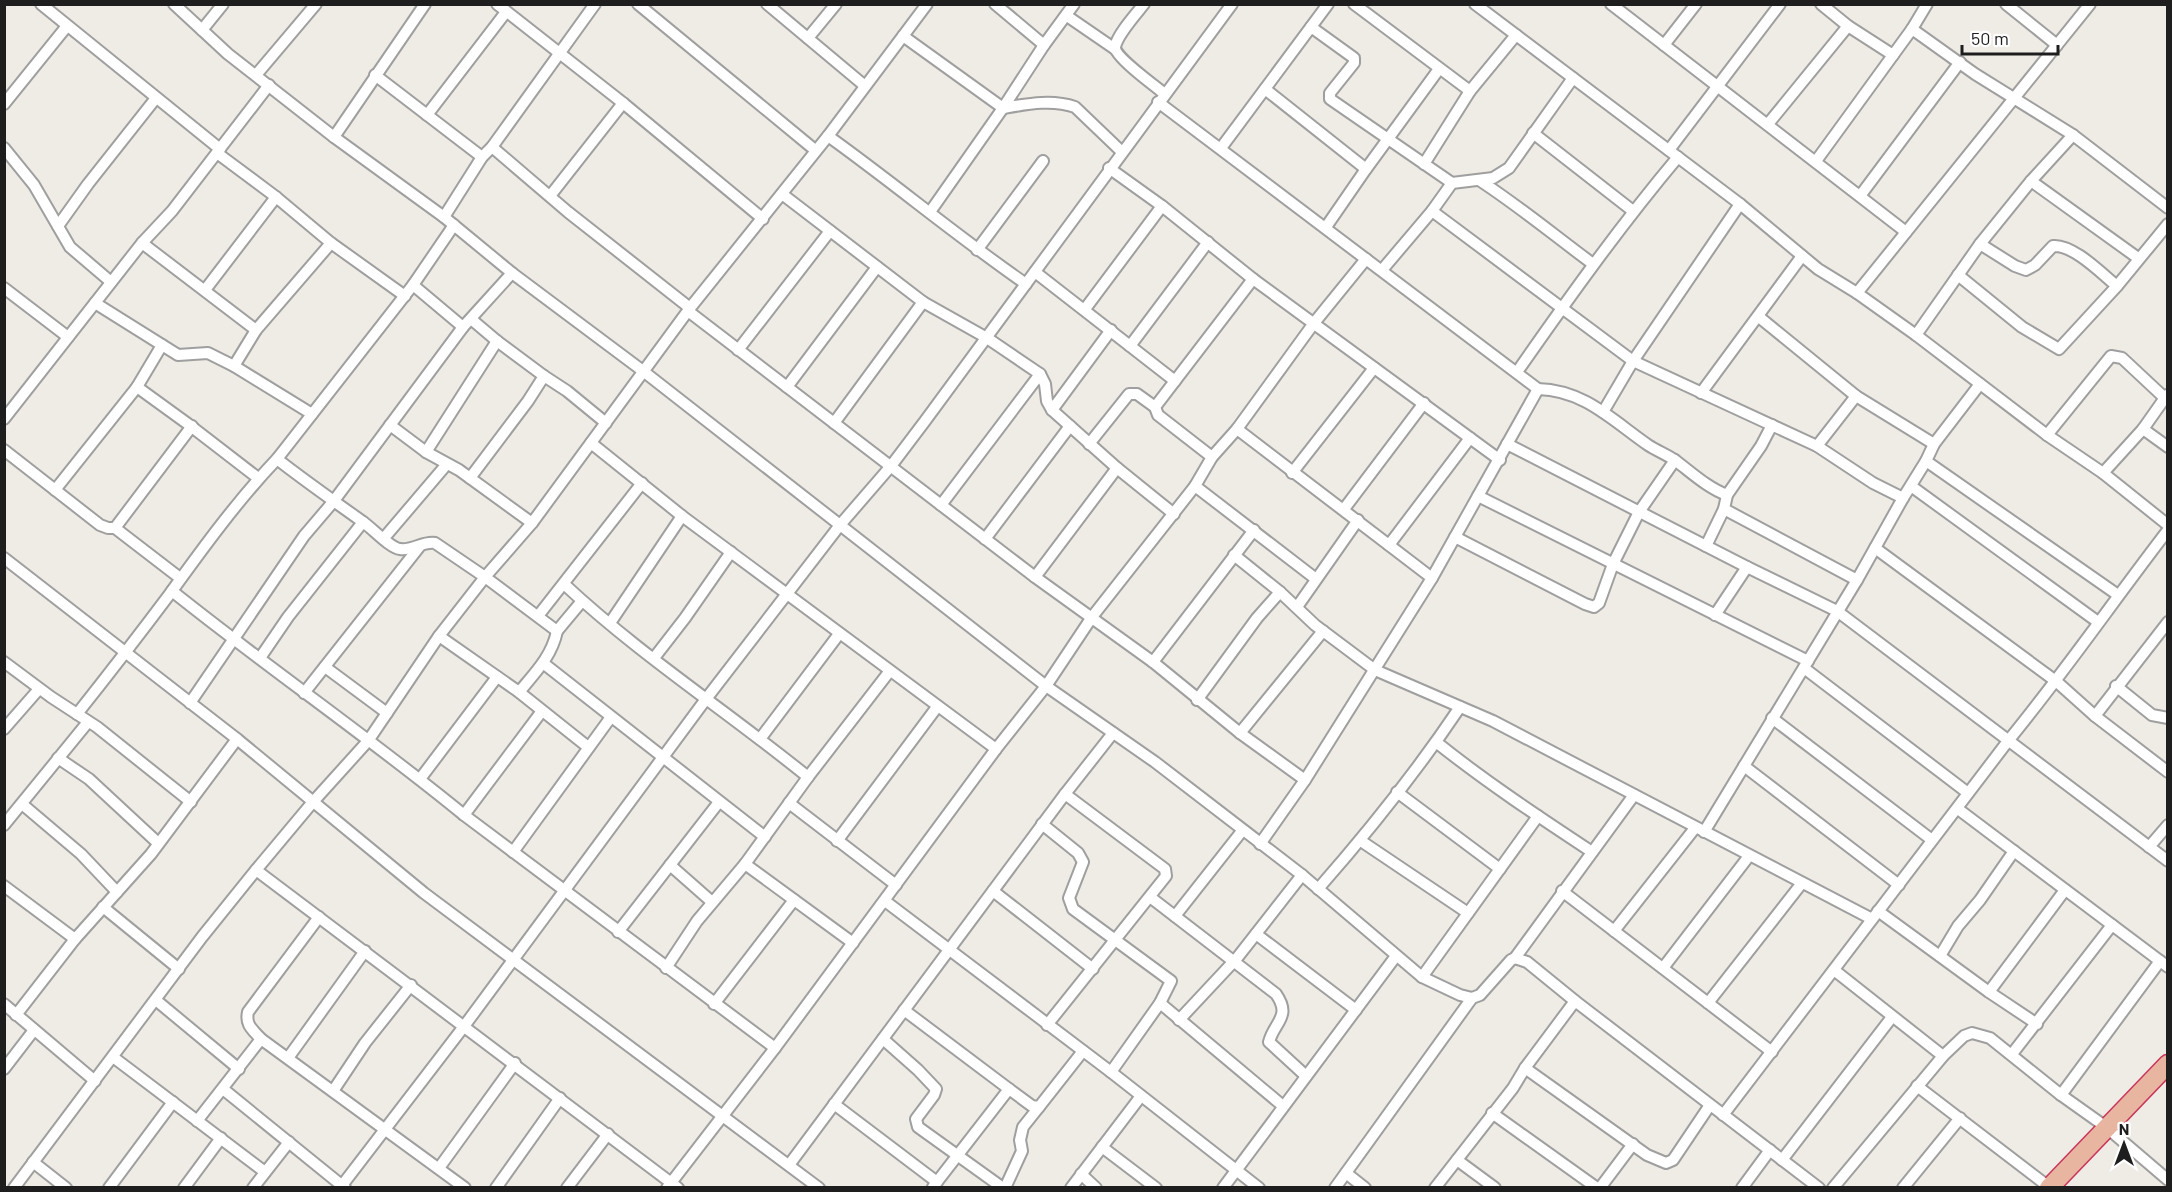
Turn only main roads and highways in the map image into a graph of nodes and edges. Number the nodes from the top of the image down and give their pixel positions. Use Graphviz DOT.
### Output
graph roads {
  1 [pos="2168,1064"];
  2 [pos="2049,1187"];
  1 -- 2 [label="highway"];
}
